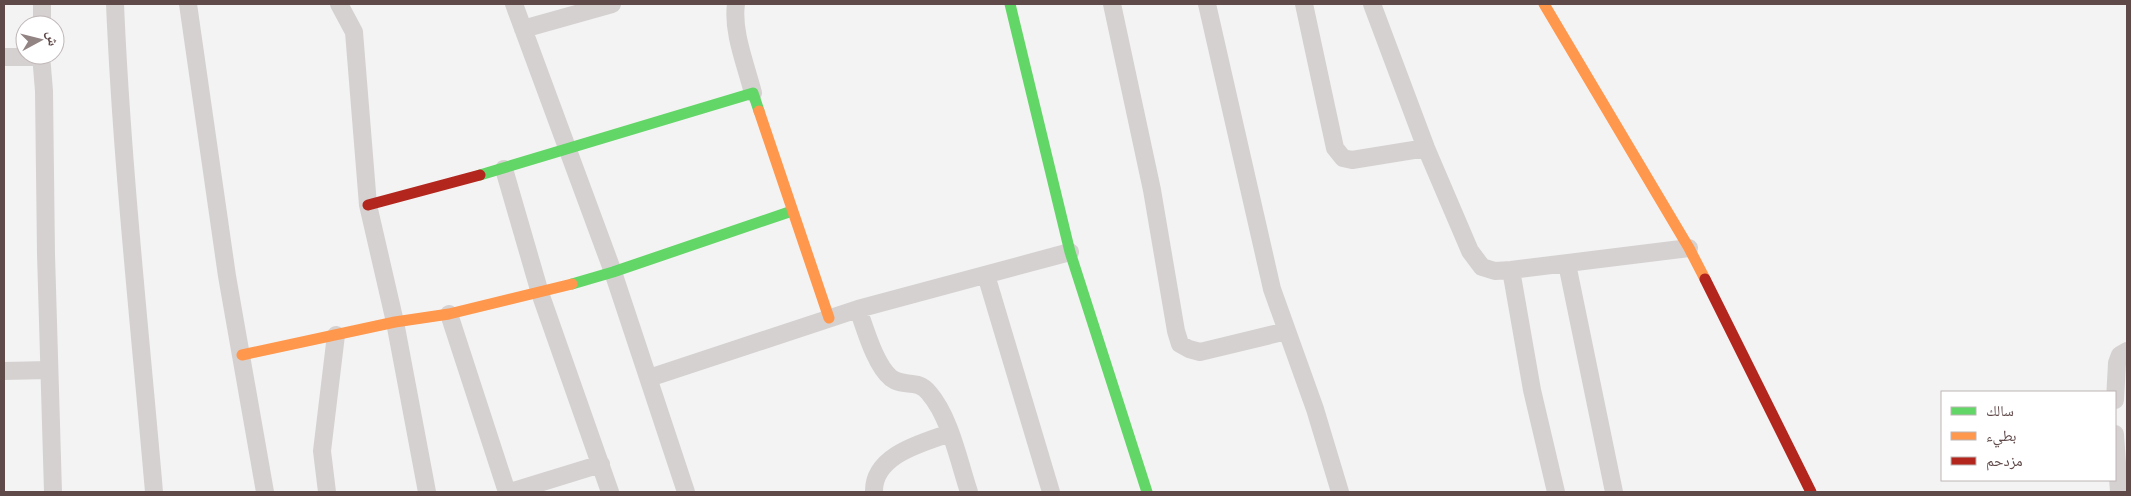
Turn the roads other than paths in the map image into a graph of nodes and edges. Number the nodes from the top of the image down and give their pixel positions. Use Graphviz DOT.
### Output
graph roads {
  1 [pos="115,4"];
  2 [pos="188,4"];
  3 [pos="340,4"];
  4 [pos="514,4"];
  5 [pos="612,4"];
  6 [pos="736,4"];
  7 [pos="1010,4"];
  8 [pos="1112,4"];
  9 [pos="1207,4"];
  10 [pos="1304,4"];
  11 [pos="1372,4"];
  12 [pos="1544,4"];
  13 [pos="523,29"];
  14 [pos="42,65"];
  15 [pos="753,93"];
  16 [pos="568,148"];
  17 [pos="1426,148"];
  18 [pos="504,170"];
  19 [pos="368,205"];
  20 [pos="792,211"];
  21 [pos="1689,248"];
  22 [pos="1070,252"];
  23 [pos="1567,264"];
  24 [pos="1511,270"];
  25 [pos="613,272"];
  26 [pos="986,275"];
  27 [pos="540,293"];
  28 [pos="858,309"];
  29 [pos="449,314"];
  30 [pos="829,318"];
  31 [pos="395,322"];
  32 [pos="1287,331"];
  33 [pos="336,335"];
  34 [pos="2127,351"];
  35 [pos="242,355"];
  36 [pos="48,370"];
  37 [pos="4,371"];
  38 [pos="649,378"];
  39 [pos="2115,391"];
  40 [pos="950,433"];
  41 [pos="2116,448"];
  42 [pos="601,464"];
  43 [pos="1343,491"];
  44 [pos="1804,491"];
  45 [pos="53,492"];
  46 [pos="154,492"];
  47 [pos="265,492"];
  48 [pos="327,492"];
  49 [pos="427,492"];
  50 [pos="508,492"];
  51 [pos="610,492"];
  52 [pos="686,492"];
  53 [pos="874,492"];
  54 [pos="969,492"];
  55 [pos="1051,492"];
  56 [pos="1147,492"];
  57 [pos="1556,492"];
  58 [pos="1614,492"];
  59 [pos="2119,492"];
  1 -- 46 [label="street"];
  2 -- 35 [label="street"];
  3 -- 19 [label="street"];
  4 -- 13 [label="street"];
  5 -- 13 [label="street"];
  6 -- 15 [label="street"];
  7 -- 22 [label="street"];
  8 -- 32 [label="street"];
  9 -- 32 [label="street"];
  10 -- 17 [label="street"];
  11 -- 17 [label="street"];
  12 -- 21 [label="street"];
  13 -- 16 [label="street"];
  14 -- 36 [label="street"];
  15 -- 16 [label="street"];
  15 -- 20 [label="street"];
  16 -- 18 [label="street"];
  16 -- 25 [label="street"];
  17 -- 24 [label="street"];
  18 -- 19 [label="street"];
  18 -- 27 [label="street"];
  19 -- 31 [label="street"];
  20 -- 25 [label="street"];
  20 -- 30 [label="street"];
  21 -- 23 [label="street"];
  21 -- 44 [label="street"];
  22 -- 26 [label="street"];
  22 -- 56 [label="street"];
  23 -- 24 [label="street"];
  23 -- 58 [label="street"];
  24 -- 57 [label="street"];
  25 -- 27 [label="street"];
  25 -- 38 [label="street"];
  26 -- 28 [label="street"];
  26 -- 55 [label="street"];
  27 -- 29 [label="street"];
  27 -- 42 [label="street"];
  28 -- 30 [label="street"];
  28 -- 40 [label="street"];
  29 -- 31 [label="street"];
  29 -- 50 [label="street"];
  30 -- 38 [label="street"];
  31 -- 33 [label="street"];
  31 -- 49 [label="street"];
  32 -- 43 [label="street"];
  33 -- 35 [label="street"];
  33 -- 48 [label="street"];
  34 -- 39 [label="street"];
  35 -- 47 [label="street"];
  36 -- 37 [label="street"];
  36 -- 45 [label="street"];
  38 -- 52 [label="street"];
  40 -- 53 [label="street"];
  40 -- 54 [label="street"];
  41 -- 59 [label="street"];
  42 -- 50 [label="street"];
  42 -- 51 [label="street"];
}
